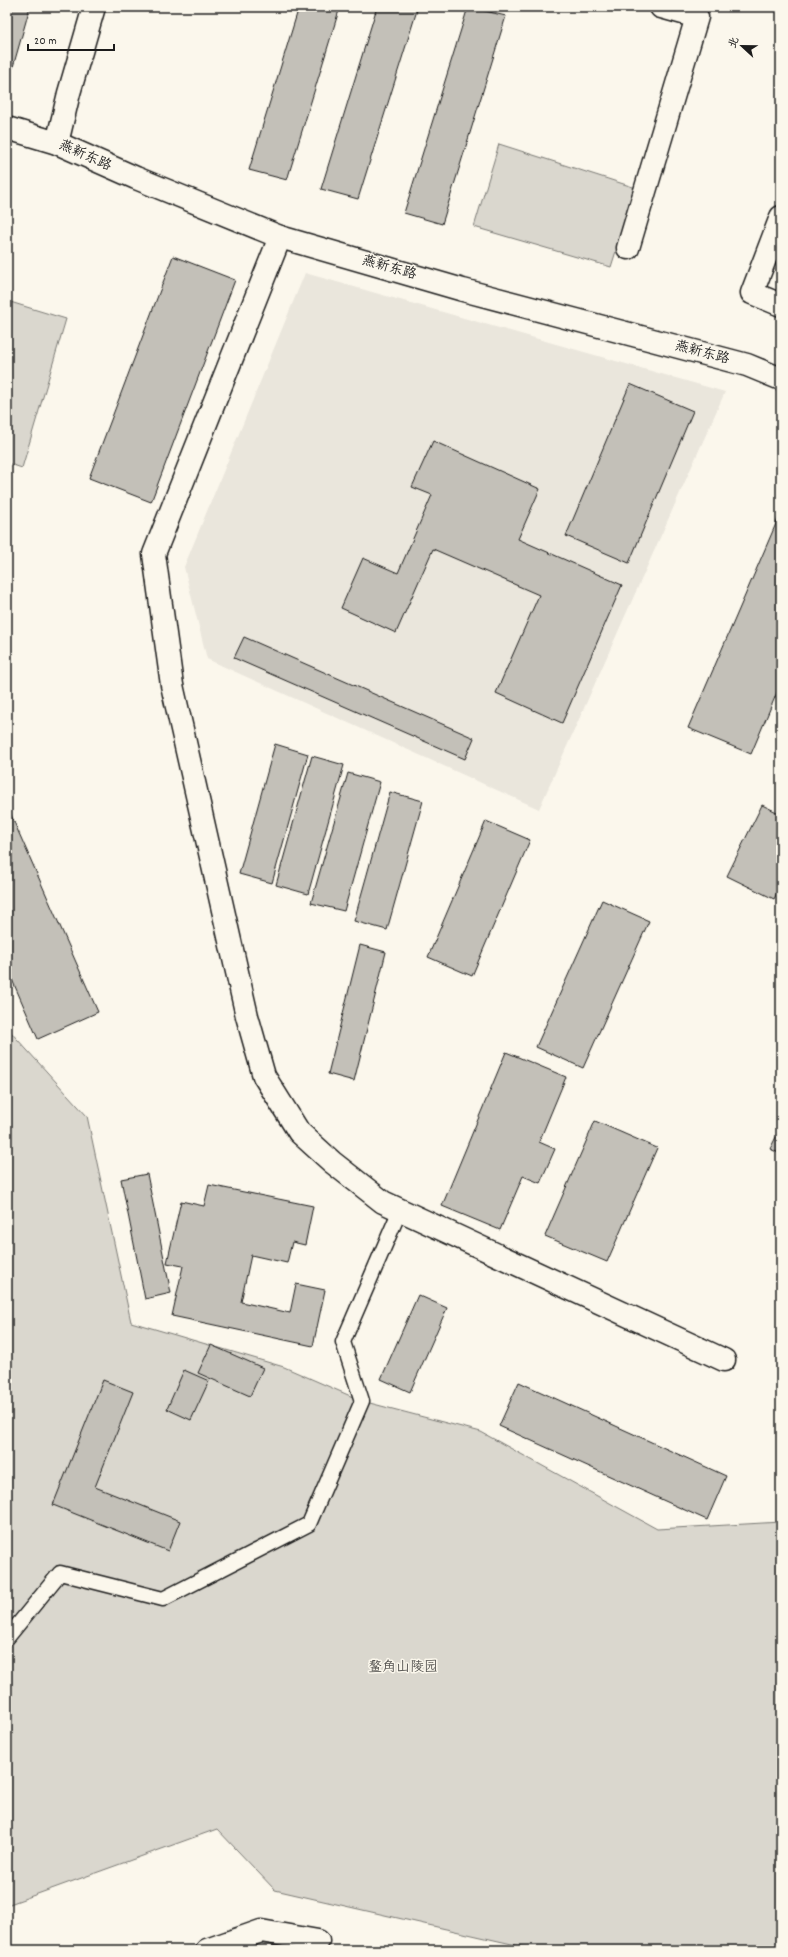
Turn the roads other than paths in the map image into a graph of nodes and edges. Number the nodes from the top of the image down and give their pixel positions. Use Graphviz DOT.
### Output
graph roads {
  1 [pos="94,7"];
  2 [pos="661,7"];
  3 [pos="7,128"];
  4 [pos="57,143"];
  5 [pos="781,217"];
  6 [pos="280,237"];
  7 [pos="628,248"];
  8 [pos="781,305"];
  9 [pos="781,379"];
  10 [pos="400,1210"];
  11 [pos="724,1360"];
  12 [pos="7,1638"];
  13 [pos="318,1941"];
  14 [pos="207,1950"];
  1 -- 4 [label="street"];
  2 -- 7 [label="street"];
  3 -- 4 [label="street, 燕新东路"];
  4 -- 6 [label="street, 燕新东路"];
  5 -- 8 [label="street"];
  6 -- 9 [label="street, 燕新东路"];
  6 -- 10 [label="street"];
  10 -- 11 [label="street"];
  10 -- 12 [label="lane"];
  13 -- 14 [label="street"];
}
